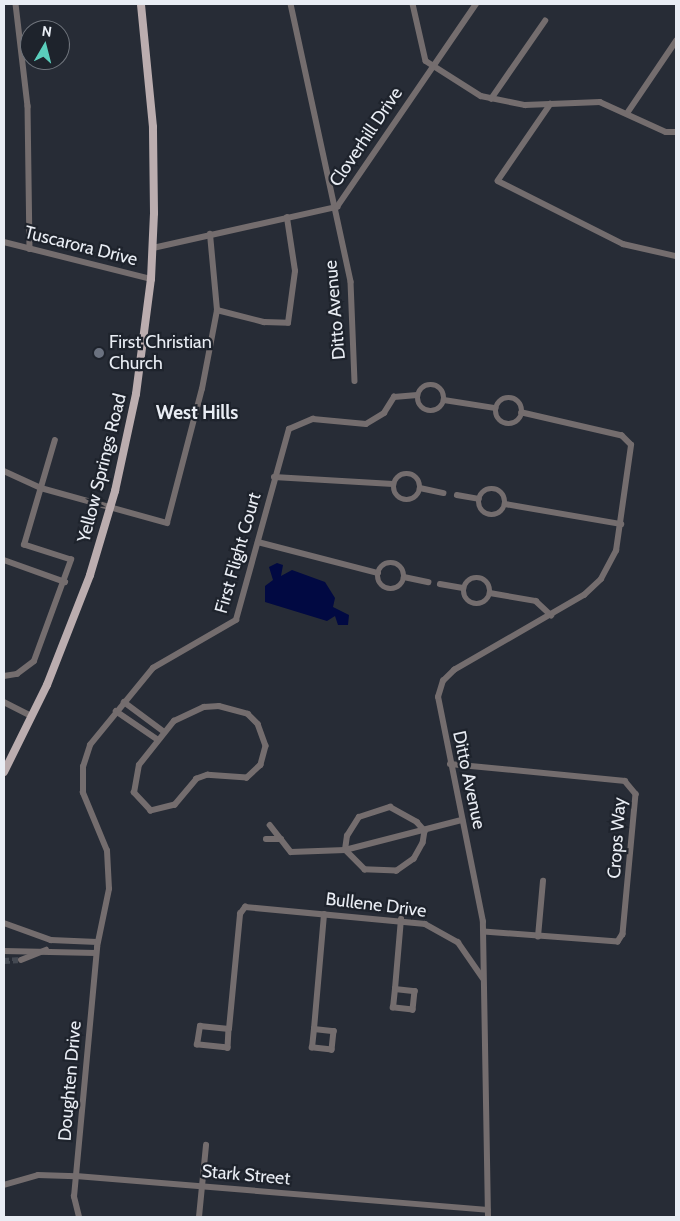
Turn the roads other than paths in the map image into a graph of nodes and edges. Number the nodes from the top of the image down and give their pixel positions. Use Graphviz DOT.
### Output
graph roads {
  1 [pos="16,4"];
  2 [pos="141,4"];
  3 [pos="292,4"];
  4 [pos="413,4"];
  5 [pos="476,4"];
  6 [pos="545,21"];
  7 [pos="676,41"];
  8 [pos="432,66"];
  9 [pos="491,99"];
  10 [pos="551,104"];
  11 [pos="628,112"];
  12 [pos="676,132"];
  13 [pos="337,207"];
  14 [pos="287,218"];
  15 [pos="210,234"];
  16 [pos="4,242"];
  17 [pos="153,248"];
  18 [pos="30,249"];
  19 [pos="676,256"];
  20 [pos="151,279"];
  21 [pos="217,310"];
  22 [pos="355,381"];
  23 [pos="417,395"];
  24 [pos="444,400"];
  25 [pos="496,408"];
  26 [pos="522,413"];
  27 [pos="55,440"];
  28 [pos="4,471"];
  29 [pos="274,478"];
  30 [pos="394,484"];
  31 [pos="41,488"];
  32 [pos="420,488"];
  33 [pos="443,493"];
  34 [pos="457,495"];
  35 [pos="479,499"];
  36 [pos="505,504"];
  37 [pos="111,506"];
  38 [pos="621,524"];
  39 [pos="258,542"];
  40 [pos="4,560"];
  41 [pos="378,573"];
  42 [pos="404,577"];
  43 [pos="65,582"];
  44 [pos="428,582"];
  45 [pos="440,584"];
  46 [pos="463,588"];
  47 [pos="490,593"];
  48 [pos="550,615"];
  49 [pos="4,676"];
  50 [pos="4,702"];
  51 [pos="124,702"];
  52 [pos="116,711"];
  53 [pos="32,716"];
  54 [pos="163,731"];
  55 [pos="157,739"];
  56 [pos="450,764"];
  57 [pos="4,772"];
  58 [pos="462,820"];
  59 [pos="270,825"];
  60 [pos="425,832"];
  61 [pos="266,839"];
  62 [pos="281,839"];
  63 [pos="345,850"];
  64 [pos="543,881"];
  65 [pos="324,914"];
  66 [pos="401,920"];
  67 [pos="4,923"];
  68 [pos="484,932"];
  69 [pos="538,937"];
  70 [pos="97,948"];
  71 [pos="46,949"];
  72 [pos="4,951"];
  73 [pos="484,951"];
  74 [pos="470,956"];
  75 [pos="20,960"];
  76 [pos="483,979"];
  77 [pos="395,989"];
  78 [pos="229,1029"];
  79 [pos="314,1029"];
  80 [pos="206,1145"];
  81 [pos="76,1176"];
  82 [pos="4,1185"];
  83 [pos="202,1186"];
  84 [pos="488,1210"];
  85 [pos="79,1217"];
  86 [pos="199,1217"];
  87 [pos="488,1217"];
  1 -- 18 [label="street"];
  2 -- 17 [label="main road, Yellow Springs Road"];
  3 -- 13 [label="street, Ditto Avenue"];
  4 -- 8 [label="street"];
  5 -- 8 [label="street, Cloverhill Drive"];
  6 -- 9 [label="street"];
  7 -- 11 [label="street"];
  8 -- 9 [label="street"];
  8 -- 13 [label="street, Cloverhill Drive"];
  9 -- 10 [label="street"];
  10 -- 11 [label="street"];
  10 -- 19 [label="street"];
  11 -- 12 [label="street"];
  13 -- 14 [label="street, Cloverhill Drive"];
  13 -- 22 [label="street, Ditto Avenue"];
  14 -- 15 [label="street, Cloverhill Drive"];
  14 -- 21 [label="street"];
  15 -- 17 [label="street, Cloverhill Drive"];
  15 -- 21 [label="street"];
  16 -- 18 [label="street, Tuscarora Drive"];
  17 -- 20 [label="main road, Yellow Springs Road"];
  18 -- 20 [label="street, Tuscarora Drive"];
  20 -- 37 [label="main road, Yellow Springs Road"];
  21 -- 37 [label="street"];
  23 -- 24 [label="street"];
  23 -- 24 [label="street"];
  23 -- 29 [label="street, First Flight Court"];
  24 -- 25 [label="street"];
  25 -- 26 [label="street"];
  25 -- 26 [label="street"];
  26 -- 38 [label="street, Ditto Avenue"];
  27 -- 31 [label="street"];
  28 -- 31 [label="street"];
  29 -- 30 [label="street"];
  29 -- 39 [label="street, First Flight Court"];
  30 -- 32 [label="street"];
  30 -- 32 [label="street"];
  31 -- 37 [label="street"];
  31 -- 43 [label="street"];
  32 -- 33 [label="street"];
  34 -- 35 [label="street"];
  35 -- 36 [label="street"];
  35 -- 36 [label="street"];
  36 -- 38 [label="street"];
  37 -- 53 [label="main road, Yellow Springs Road"];
  38 -- 48 [label="street, Ditto Avenue"];
  39 -- 41 [label="street"];
  39 -- 51 [label="street, First Flight Court"];
  40 -- 43 [label="street"];
  41 -- 42 [label="street"];
  41 -- 42 [label="street"];
  42 -- 44 [label="street"];
  43 -- 49 [label="street"];
  45 -- 46 [label="street"];
  46 -- 47 [label="street"];
  46 -- 47 [label="street"];
  47 -- 48 [label="street"];
  48 -- 56 [label="street, Ditto Avenue"];
  50 -- 53 [label="street"];
  51 -- 52 [label="street, First Flight Court"];
  51 -- 54 [label="street"];
  52 -- 55 [label="street"];
  52 -- 70 [label="street, First Flight Court"];
  53 -- 57 [label="main road, Yellow Springs Road"];
  54 -- 55 [label="street"];
  54 -- 55 [label="street"];
  56 -- 58 [label="street, Ditto Avenue"];
  56 -- 69 [label="street, Crops Way"];
  58 -- 60 [label="street"];
  58 -- 68 [label="street, Ditto Avenue"];
  59 -- 62 [label="street"];
  60 -- 63 [label="street"];
  60 -- 63 [label="street"];
  60 -- 63 [label="street"];
  61 -- 62 [label="street"];
  62 -- 63 [label="street"];
  64 -- 69 [label="street"];
  65 -- 66 [label="street, Bullene Drive"];
  65 -- 78 [label="street, Bullene Drive"];
  65 -- 79 [label="street"];
  66 -- 74 [label="street, Bullene Drive"];
  66 -- 77 [label="street"];
  67 -- 70 [label="street"];
  68 -- 69 [label="street, Crops Way"];
  68 -- 73 [label="street, Ditto Avenue"];
  70 -- 71 [label="street"];
  70 -- 81 [label="street, Doughten Drive"];
  71 -- 72 [label="street"];
  71 -- 75 [label="street"];
  73 -- 74 [label="street"];
  73 -- 76 [label="street, Ditto Avenue"];
  74 -- 76 [label="street, Bullene Drive"];
  76 -- 84 [label="street, Ditto Avenue"];
  77 -- 77 [label="street"];
  78 -- 78 [label="street"];
  79 -- 79 [label="street"];
  80 -- 83 [label="street"];
  81 -- 82 [label="street, Stark Street"];
  81 -- 83 [label="street, Stark Street"];
  81 -- 85 [label="street, Doughten Drive"];
  83 -- 84 [label="street, Stark Street"];
  83 -- 86 [label="street"];
  84 -- 87 [label="street, Ditto Avenue"];
}
